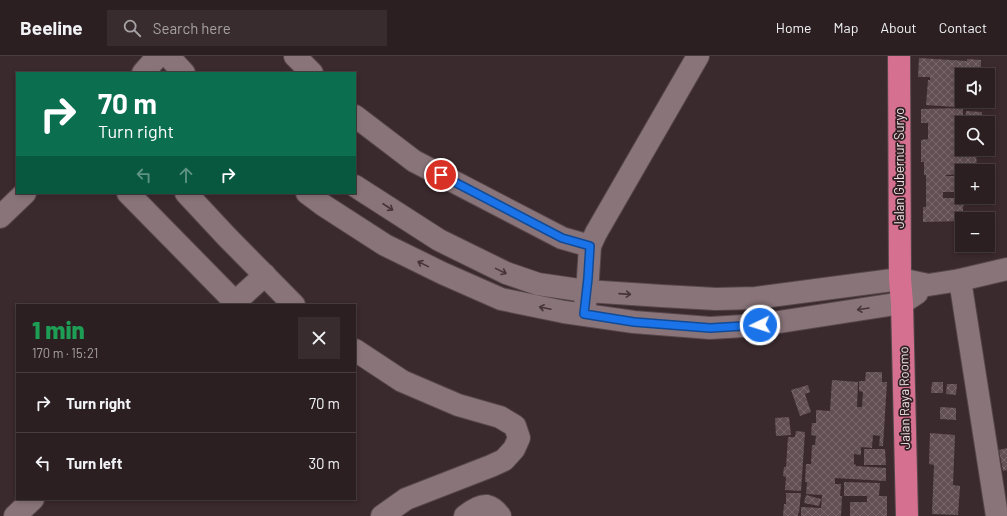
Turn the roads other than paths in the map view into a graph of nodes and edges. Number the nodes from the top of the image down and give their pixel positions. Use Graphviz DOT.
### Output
graph roads {
  1 [pos="295,56"];
  2 [pos="698,56"];
  3 [pos="899,56"];
  4 [pos="155,62"];
  5 [pos="181,72"];
  6 [pos="311,72"];
  7 [pos="356,117"];
  8 [pos="356,187"];
  9 [pos="24,194"];
  10 [pos="129,194"];
  11 [pos="187,194"];
  12 [pos="308,194"];
  13 [pos="0,217"];
  14 [pos="590,246"];
  15 [pos="1007,269"];
  16 [pos="265,276"];
  17 [pos="900,279"];
  18 [pos="960,280"];
  19 [pos="928,285"];
  20 [pos="586,291"];
  21 [pos="756,298"];
  22 [pos="902,303"];
  23 [pos="233,304"];
  24 [pos="293,304"];
  25 [pos="584,314"];
  26 [pos="760,325"];
  27 [pos="356,351"];
  28 [pos="32,500"];
  29 [pos="15,516"];
  30 [pos="382,516"];
  31 [pos="465,516"];
  32 [pos="500,516"];
  33 [pos="907,516"];
  34 [pos="997,516"];
  1 -- 6 [label="lane"];
  2 -- 14 [label="lane"];
  3 -- 17 [label="highway, Jalan Gubernur Suryo"];
  4 -- 5 [label="lane"];
  7 -- 14 [label="lane"];
  8 -- 20 [label="lane, one-way"];
  9 -- 13 [label="lane"];
  10 -- 23 [label="lane"];
  11 -- 16 [label="lane"];
  25 -- 12 [label="lane, one-way"];
  14 -- 20 [label="lane"];
  15 -- 18 [label="lane"];
  16 -- 23 [label="lane"];
  16 -- 24 [label="lane"];
  17 -- 19 [label="lane"];
  17 -- 21 [label="lane"];
  17 -- 22 [label="highway, Jalan Raya Roomo"];
  18 -- 19 [label="lane"];
  18 -- 34 [label="lane"];
  19 -- 22 [label="lane"];
  20 -- 21 [label="lane, one-way"];
  20 -- 25 [label="lane"];
  21 -- 26 [label="lane"];
  22 -- 26 [label="lane, one-way"];
  22 -- 33 [label="highway, Jalan Raya Roomo"];
  25 -- 26 [label="lane"];
  27 -- 30 [label="lane"];
  28 -- 29 [label="lane"];
  31 -- 32 [label="lane"];
}
